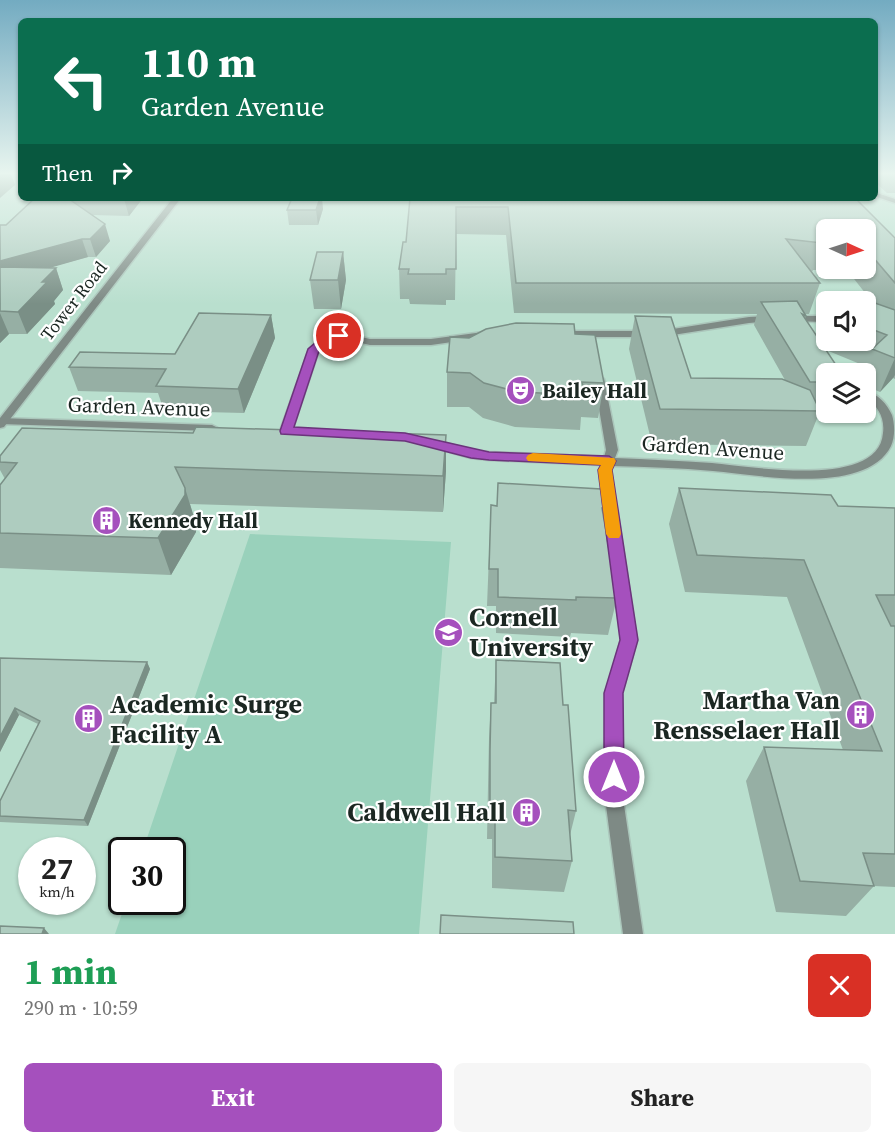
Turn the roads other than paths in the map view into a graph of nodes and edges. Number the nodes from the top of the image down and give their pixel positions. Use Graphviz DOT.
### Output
graph roads {
  1 [pos="162,218"];
  2 [pos="816,321"];
  3 [pos="503,334"];
  4 [pos="546,334"];
  5 [pos="591,334"];
  6 [pos="594,350"];
  7 [pos="598,372"];
  8 [pos="876,400"];
  9 [pos="1,423"];
  10 [pos="226,429"];
  11 [pos="271,430"];
  12 [pos="286,431"];
  13 [pos="299,431"];
  14 [pos="424,441"];
  15 [pos="609,461"];
  16 [pos="633,934"];
  1 -- 9 [label="street, Tower Road"];
  2 -- 5 [label="street"];
  3 -- 12 [label="street"];
  4 -- 5 [label="street"];
  5 -- 6 [label="street"];
  7 -- 15 [label="street"];
  8 -- 15 [label="street, Garden Avenue"];
  9 -- 10 [label="street, Garden Avenue"];
  11 -- 12 [label="street"];
  12 -- 13 [label="street"];
  14 -- 15 [label="street, Garden Avenue"];
  15 -- 16 [label="street"];
}
